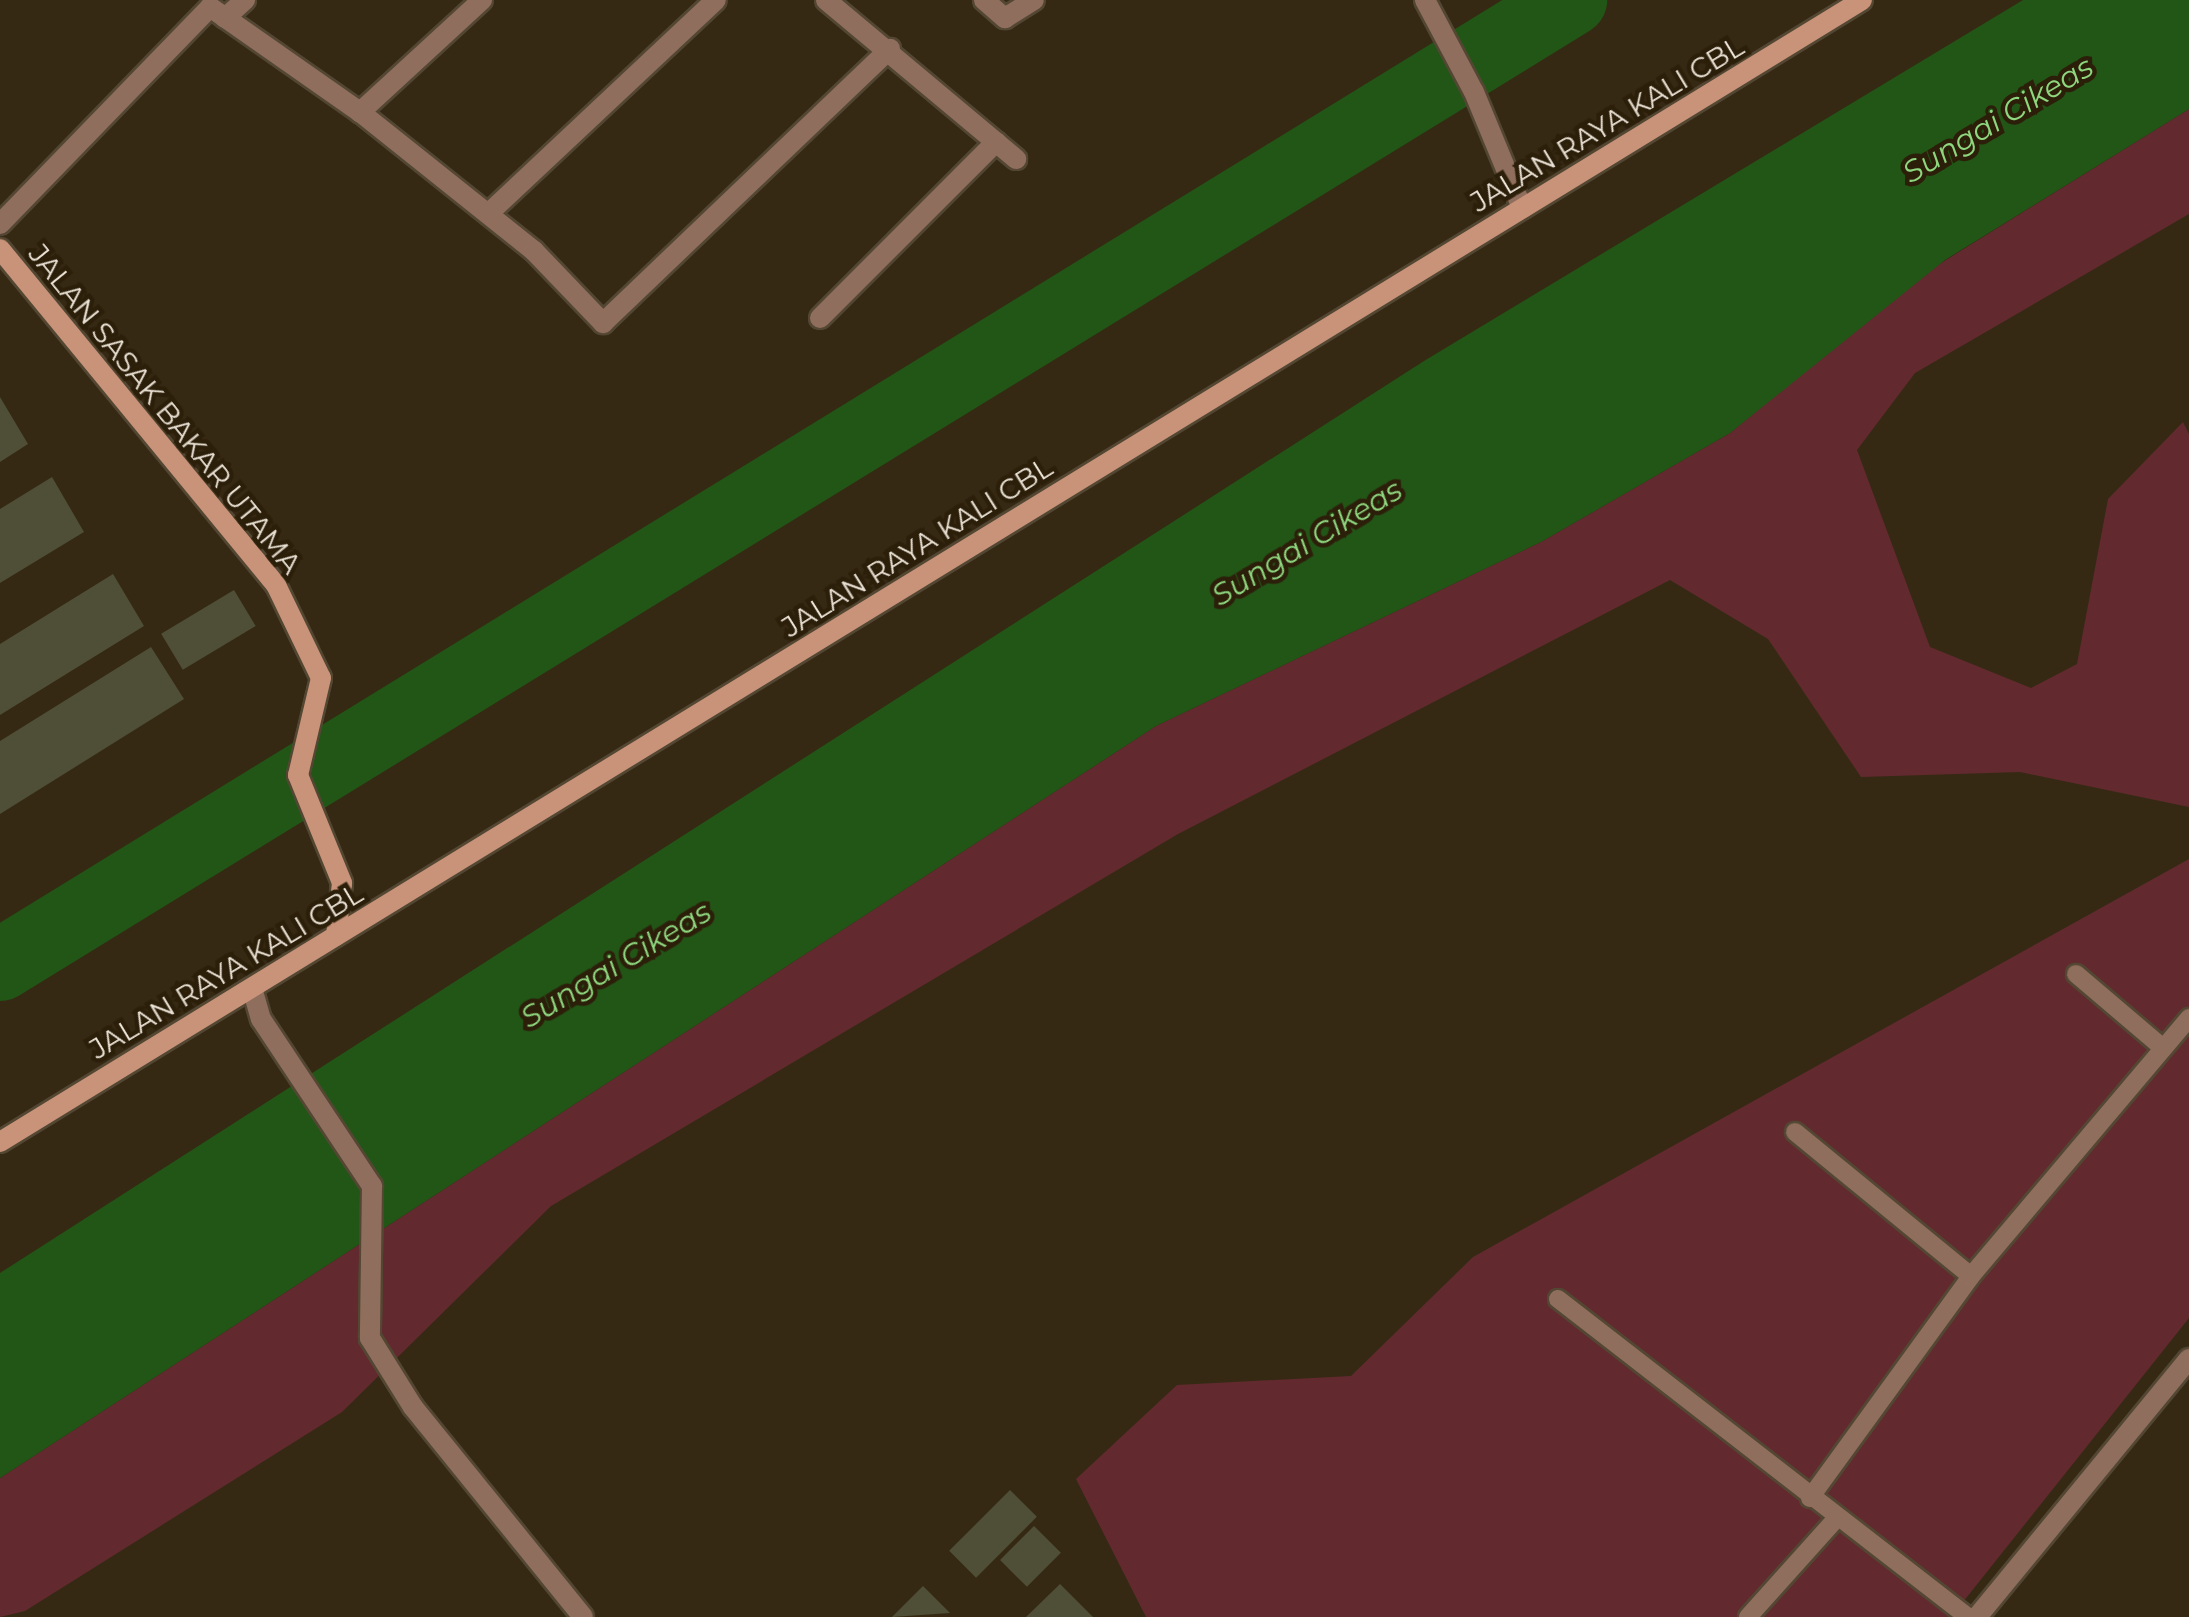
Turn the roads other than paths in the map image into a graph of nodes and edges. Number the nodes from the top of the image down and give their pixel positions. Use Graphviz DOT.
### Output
graph roads {
  1 [pos="245,0"];
  2 [pos="482,0"];
  3 [pos="716,0"];
  4 [pos="826,0"];
  5 [pos="984,0"];
  6 [pos="1034,0"];
  7 [pos="1425,0"];
  8 [pos="1862,0"];
  9 [pos="212,8"];
  10 [pos="890,49"];
  11 [pos="360,112"];
  12 [pos="996,142"];
  13 [pos="1016,159"];
  14 [pos="1522,208"];
  15 [pos="490,213"];
  16 [pos="0,224"];
  17 [pos="0,248"];
  18 [pos="820,318"];
  19 [pos="336,936"];
  20 [pos="2076,974"];
  21 [pos="252,988"];
  22 [pos="2189,1018"];
  23 [pos="2164,1048"];
  24 [pos="1796,1132"];
  25 [pos="0,1142"];
  26 [pos="1971,1276"];
  27 [pos="1558,1299"];
  28 [pos="2189,1360"];
  29 [pos="1810,1498"];
  30 [pos="1836,1519"];
  31 [pos="583,1617"];
  32 [pos="1748,1617"];
  33 [pos="1968,1617"];
  34 [pos="1977,1617"];
  1 -- 9 [label="street"];
  2 -- 11 [label="street"];
  3 -- 15 [label="street"];
  4 -- 10 [label="street"];
  5 -- 6 [label="street"];
  7 -- 14 [label="street"];
  8 -- 14 [label="main road, JALAN RAYA KALI CBL"];
  9 -- 11 [label="street"];
  9 -- 16 [label="street"];
  10 -- 12 [label="street"];
  10 -- 15 [label="street"];
  11 -- 15 [label="street"];
  12 -- 13 [label="street"];
  12 -- 18 [label="street"];
  14 -- 19 [label="main road, JALAN RAYA KALI CBL"];
  17 -- 19 [label="main road, JALAN SASAK BAKAR UTAMA"];
  19 -- 21 [label="main road, JALAN RAYA KALI CBL"];
  20 -- 23 [label="lane"];
  21 -- 25 [label="main road, JALAN RAYA KALI CBL"];
  21 -- 31 [label="street"];
  22 -- 23 [label="lane"];
  23 -- 26 [label="lane"];
  24 -- 26 [label="lane"];
  26 -- 29 [label="lane"];
  27 -- 29 [label="lane"];
  28 -- 34 [label="street"];
  29 -- 30 [label="lane"];
  30 -- 32 [label="lane"];
  30 -- 33 [label="lane"];
}
